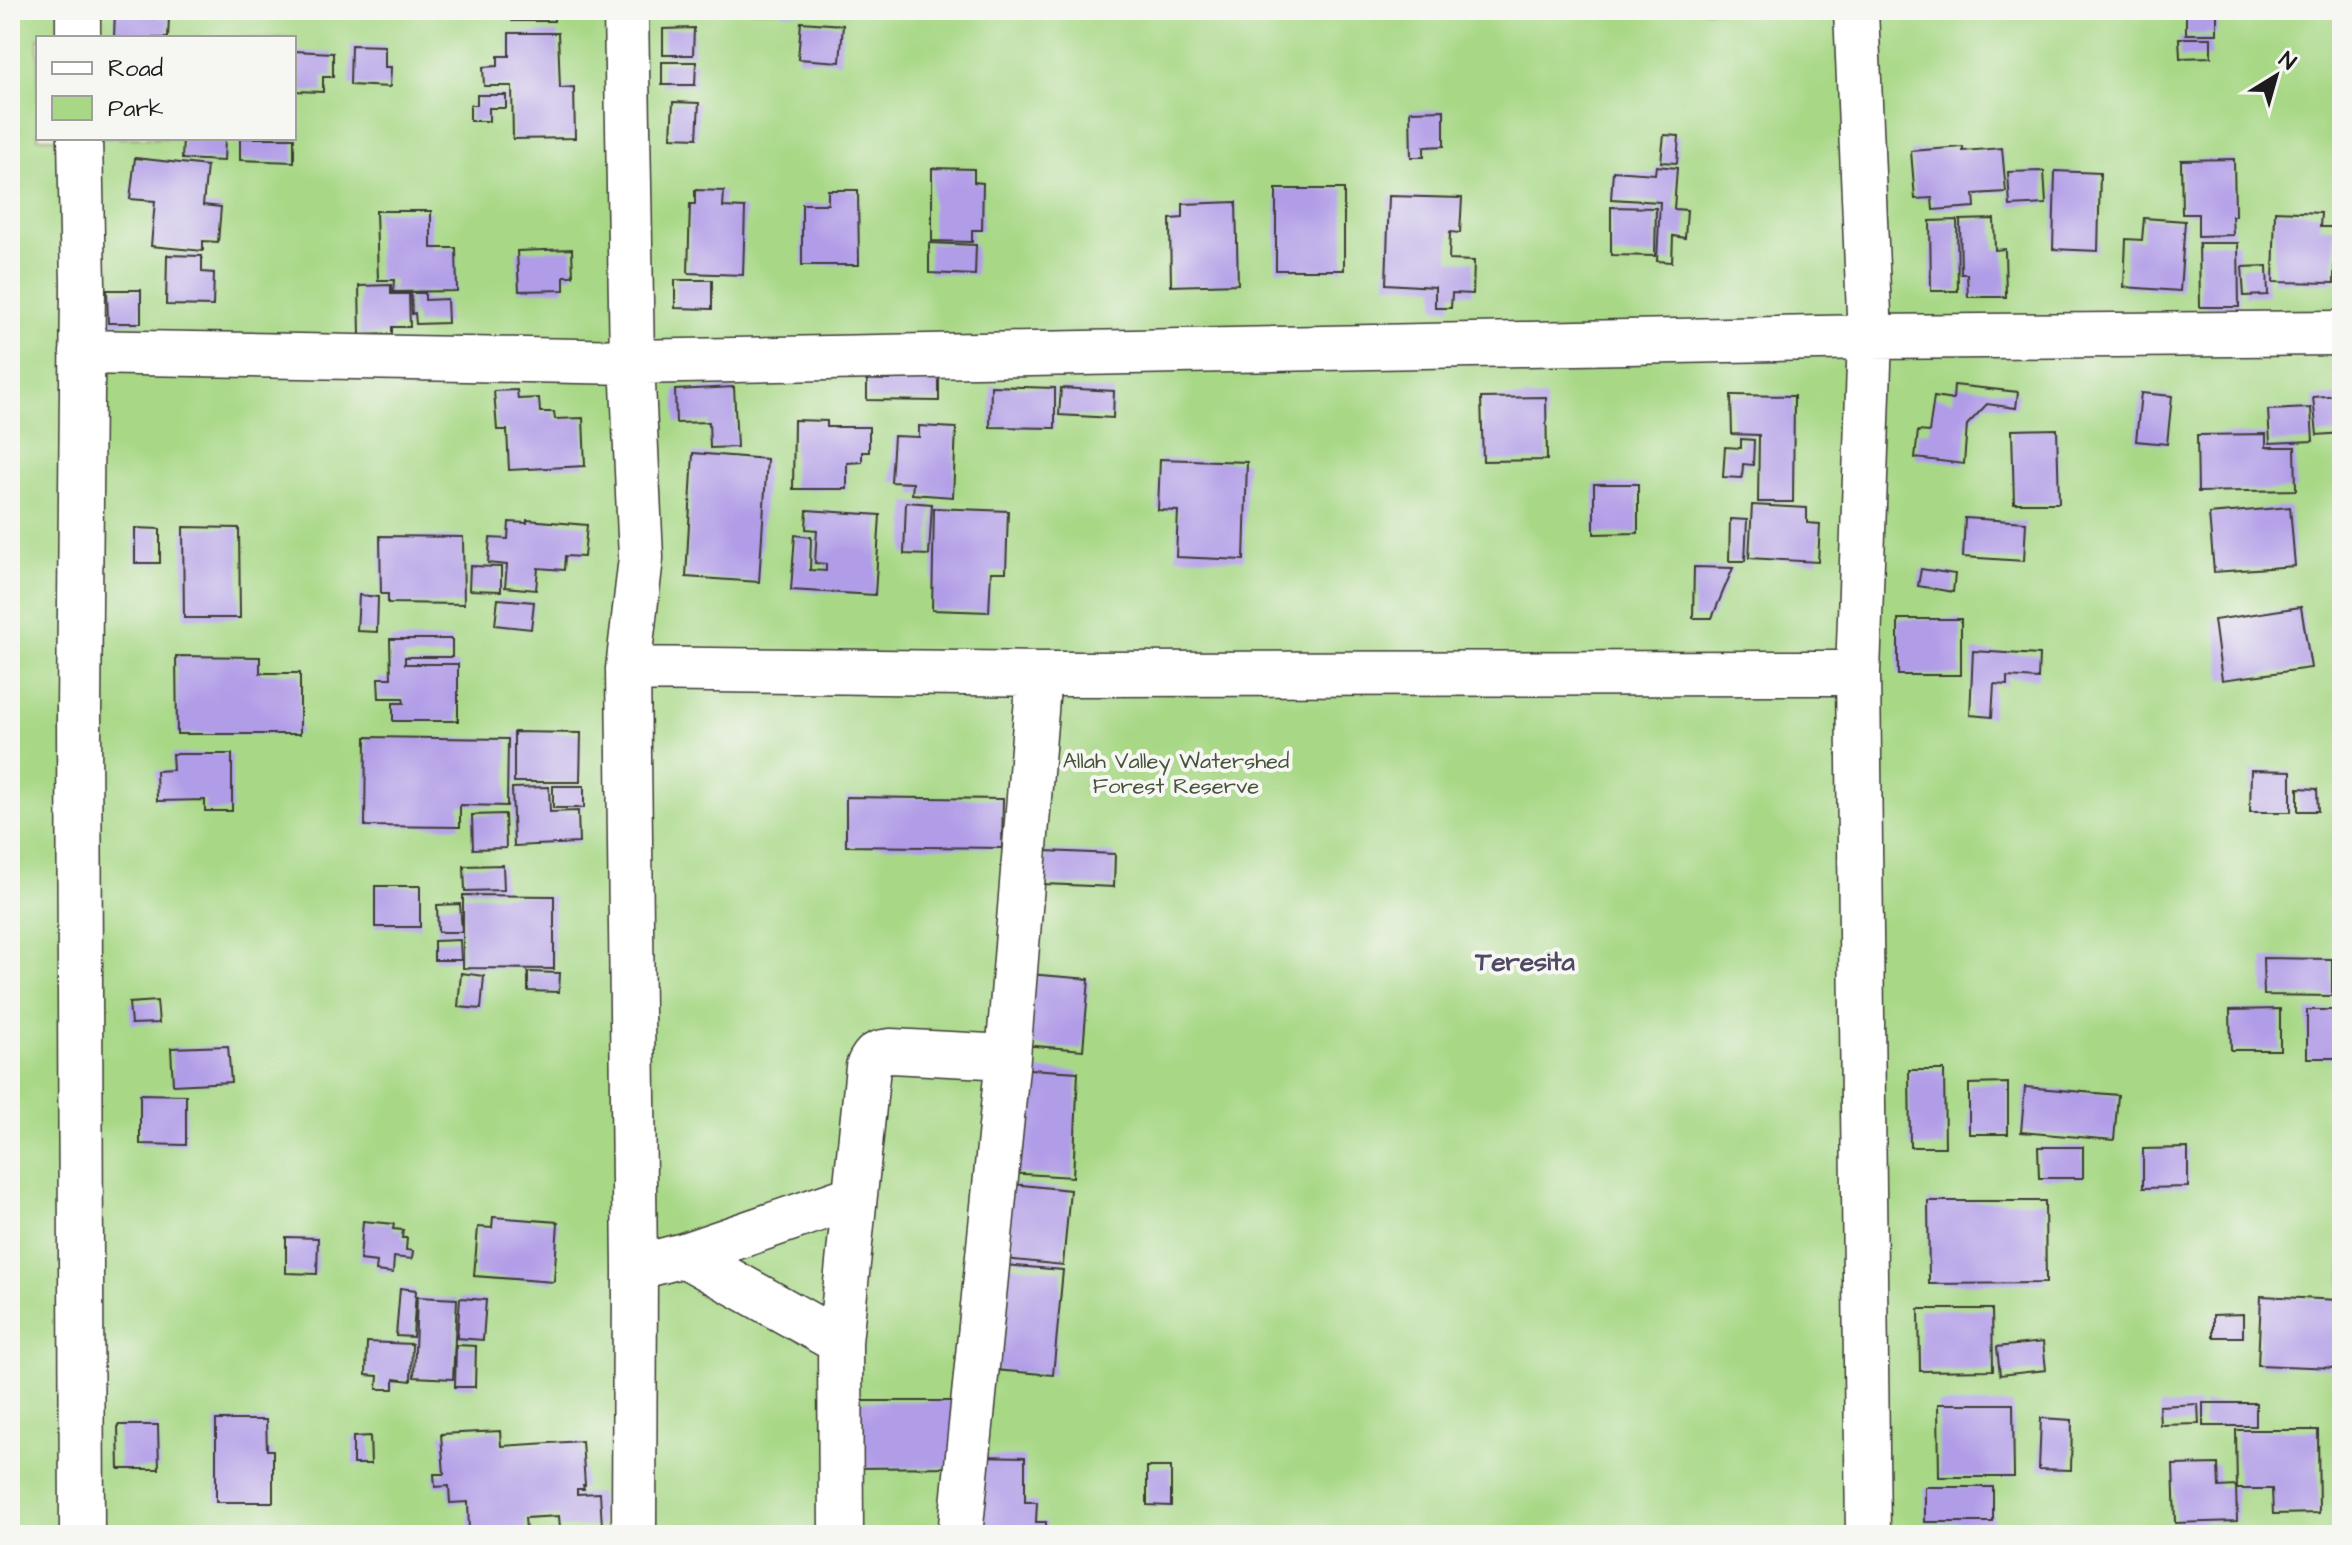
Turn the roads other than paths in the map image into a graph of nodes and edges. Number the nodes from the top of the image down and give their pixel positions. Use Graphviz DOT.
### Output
graph roads {
  1 [pos="78,10"];
  2 [pos="626,10"];
  3 [pos="1856,10"];
  4 [pos="78,36"];
  5 [pos="80,140"];
  6 [pos="2342,333"];
  7 [pos="1870,337"];
  8 [pos="82,352"];
  9 [pos="632,362"];
  10 [pos="628,669"];
  11 [pos="1858,673"];
  12 [pos="1039,674"];
  13 [pos="1008,1057"];
  14 [pos="854,1197"];
  15 [pos="684,1255"];
  16 [pos="635,1268"];
  17 [pos="840,1342"];
  18 [pos="82,1535"];
  19 [pos="634,1535"];
  20 [pos="841,1535"];
  21 [pos="960,1535"];
  22 [pos="1868,1535"];
  1 -- 4 [label="street"];
  2 -- 9 [label="street"];
  3 -- 7 [label="street"];
  5 -- 8 [label="street"];
  6 -- 7 [label="street"];
  7 -- 9 [label="street"];
  7 -- 11 [label="street"];
  8 -- 9 [label="street"];
  8 -- 18 [label="street"];
  9 -- 10 [label="street"];
  10 -- 12 [label="street"];
  10 -- 16 [label="street"];
  11 -- 12 [label="street"];
  11 -- 22 [label="street"];
  12 -- 13 [label="street"];
  13 -- 14 [label="street"];
  13 -- 21 [label="street"];
  14 -- 15 [label="street"];
  14 -- 17 [label="street"];
  15 -- 16 [label="street"];
  15 -- 17 [label="street"];
  16 -- 19 [label="street"];
  17 -- 20 [label="street"];
}
